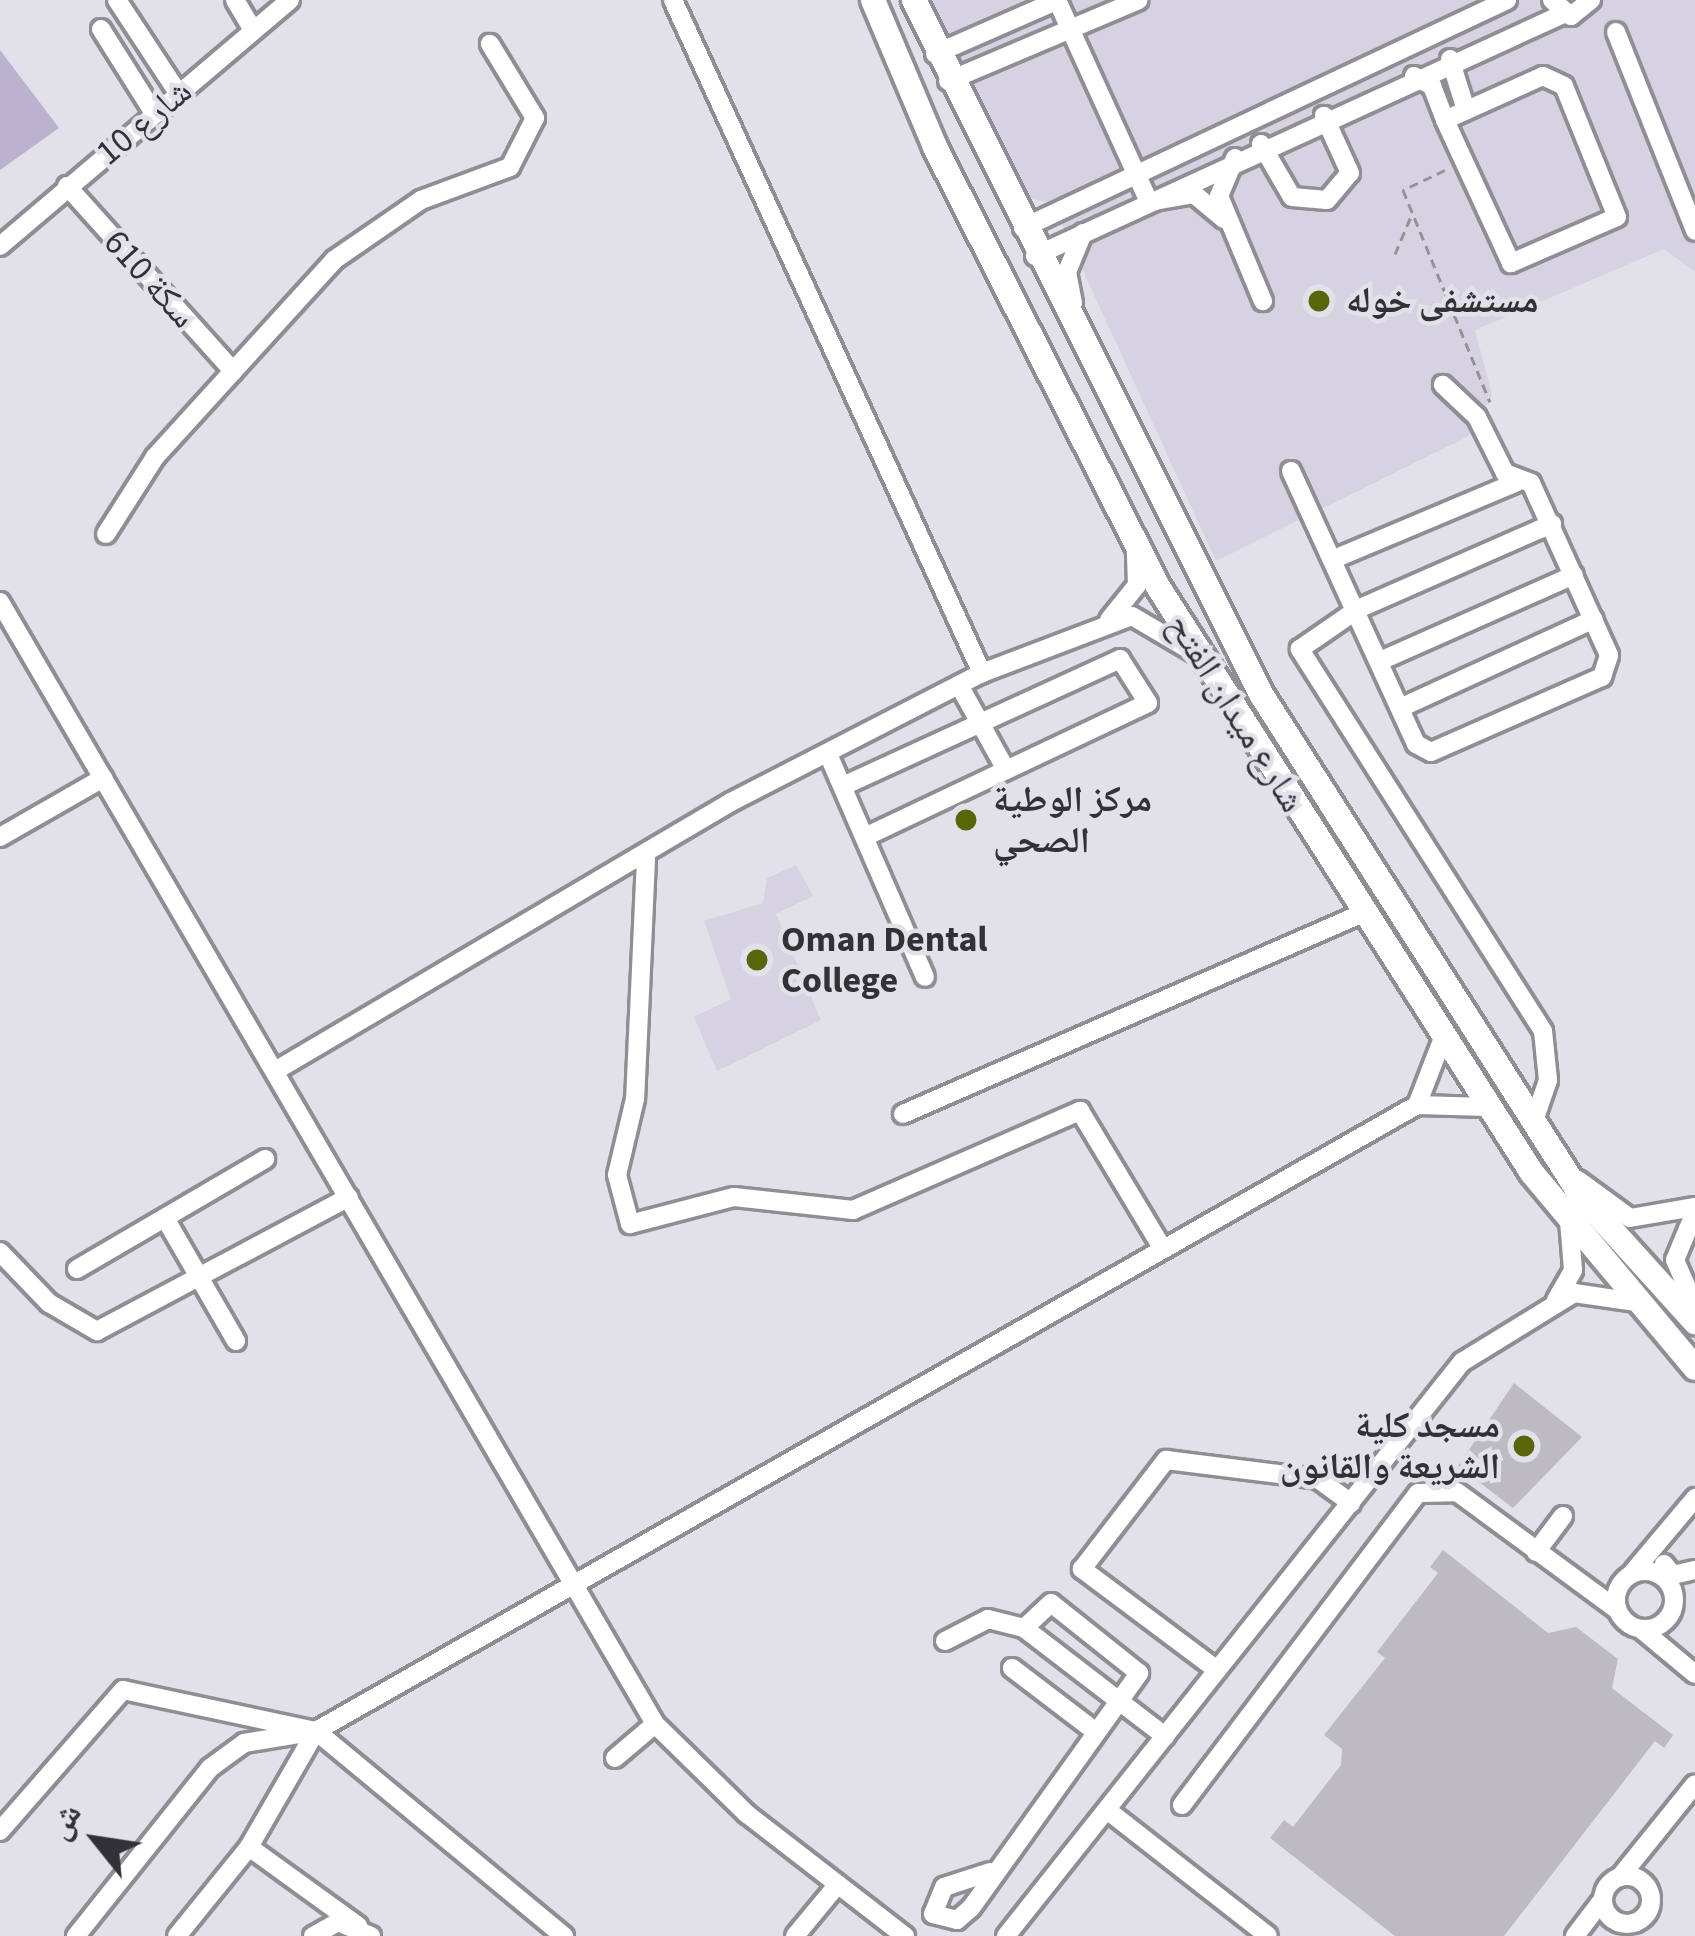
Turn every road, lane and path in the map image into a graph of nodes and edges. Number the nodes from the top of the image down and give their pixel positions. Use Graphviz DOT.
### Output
graph roads {
  1 [pos="117,0"];
  2 [pos="235,0"];
  3 [pos="290,0"];
  4 [pos="673,0"];
  5 [pos="873,0"];
  6 [pos="914,0"];
  7 [pos="1057,0"];
  8 [pos="1139,0"];
  9 [pos="1507,0"];
  10 [pos="1591,0"];
  11 [pos="1558,7"];
  12 [pos="100,29"];
  13 [pos="253,30"];
  14 [pos="1070,30"];
  15 [pos="1616,32"];
  16 [pos="490,44"];
  17 [pos="935,54"];
  18 [pos="1450,59"];
  19 [pos="1414,76"];
  20 [pos="948,81"];
  21 [pos="178,93"];
  22 [pos="1466,110"];
  23 [pos="154,113"];
  24 [pos="1324,116"];
  25 [pos="1445,120"];
  26 [pos="1261,144"];
  27 [pos="1237,155"];
  28 [pos="1462,162"];
  29 [pos="1134,171"];
  30 [pos="68,186"];
  31 [pos="1149,202"];
  32 [pos="1412,214"];
  33 [pos="1224,219"];
  34 [pos="1023,228"];
  35 [pos="1695,231"];
  36 [pos="1083,233"];
  37 [pos="0,245"];
  38 [pos="1395,254"];
  39 [pos="1035,256"];
  40 [pos="996,258"];
  41 [pos="1263,302"];
  42 [pos="1087,360"];
  43 [pos="232,371"];
  44 [pos="1443,385"];
  45 [pos="1477,417"];
  46 [pos="1291,471"];
  47 [pos="1517,482"];
  48 [pos="1552,524"];
  49 [pos="106,534"];
  50 [pos="1135,544"];
  51 [pos="1334,560"];
  52 [pos="1574,575"];
  53 [pos="0,602"];
  54 [pos="1358,609"];
  55 [pos="1594,619"];
  56 [pos="1109,620"];
  57 [pos="1201,658"];
  58 [pos="1380,661"];
  59 [pos="982,673"];
  60 [pos="959,685"];
  61 [pos="1400,708"];
  62 [pos="980,718"];
  63 [pos="828,754"];
  64 [pos="1005,768"];
  65 [pos="103,778"];
  66 [pos="843,786"];
  67 [pos="0,837"];
  68 [pos="865,837"];
  69 [pos="646,860"];
  70 [pos="1363,914"];
  71 [pos="925,976"];
  72 [pos="1443,1038"];
  73 [pos="274,1071"];
  74 [pos="1417,1105"];
  75 [pos="1488,1107"];
  76 [pos="903,1114"];
  77 [pos="1534,1121"];
  78 [pos="265,1159"];
  79 [pos="1565,1171"];
  80 [pos="349,1197"];
  81 [pos="1695,1209"];
  82 [pos="165,1218"];
  83 [pos="1568,1220"];
  84 [pos="1163,1249"];
  85 [pos="0,1252"];
  86 [pos="77,1269"];
  87 [pos="200,1282"];
  88 [pos="1556,1300"];
  89 [pos="1636,1302"];
  90 [pos="1695,1306"];
  91 [pos="1695,1322"];
  92 [pos="236,1342"];
  93 [pos="1692,1368"];
  94 [pos="1695,1498"];
  95 [pos="1351,1503"];
  96 [pos="1562,1516"];
  97 [pos="1662,1542"];
  98 [pos="1537,1552"];
  99 [pos="1695,1570"];
  100 [pos="1627,1577"];
  101 [pos="576,1584"];
  102 [pos="1584,1587"];
  103 [pos="1616,1609"];
  104 [pos="1670,1612"];
  105 [pos="1024,1628"];
  106 [pos="1641,1629"];
  107 [pos="945,1641"];
  108 [pos="1672,1656"];
  109 [pos="1012,1668"];
  110 [pos="1217,1670"];
  111 [pos="1695,1674"];
  112 [pos="1119,1702"];
  113 [pos="655,1724"];
  114 [pos="316,1731"];
  115 [pos="1096,1732"];
  116 [pos="1165,1736"];
  117 [pos="615,1758"];
  118 [pos="1695,1784"];
  119 [pos="1182,1805"];
  120 [pos="1107,1810"];
  121 [pos="0,1831"];
  122 [pos="249,1847"];
  123 [pos="990,1872"];
  124 [pos="1620,1876"];
  125 [pos="838,1884"];
  126 [pos="1603,1899"];
  127 [pos="364,1931"];
  128 [pos="76,1936"];
  129 [pos="177,1936"];
  130 [pos="313,1936"];
  131 [pos="564,1936"];
  132 [pos="795,1936"];
  133 [pos="905,1936"];
  134 [pos="1006,1936"];
  135 [pos="1268,1936"];
  136 [pos="1575,1936"];
  1 -- 21 [label="street"];
  2 -- 13 [label="street"];
  3 -- 13 [label="street, شارع 10"];
  4 -- 59 [label="street"];
  5 -- 40 [label="main road, شارع ميدان الفتح"];
  6 -- 17 [label="main road, شارع ميدان الفتح"];
  7 -- 14 [label="street"];
  7 -- 17 [label="street"];
  8 -- 14 [label="street"];
  9 -- 29 [label="street"];
  10 -- 11 [label="street"];
  11 -- 18 [label="street"];
  12 -- 23 [label="street"];
  13 -- 21 [label="street, شارع 10"];
  14 -- 20 [label="street"];
  14 -- 29 [label="street"];
  15 -- 35 [label="street"];
  16 -- 43 [label="street"];
  17 -- 20 [label="main road, شارع ميدان الفتح"];
  18 -- 19 [label="street"];
  18 -- 22 [label="street"];
  19 -- 24 [label="street"];
  19 -- 25 [label="street"];
  20 -- 34 [label="main road, شارع ميدان الفتح"];
  21 -- 23 [label="street, شارع 10"];
  22 -- 25 [label="street"];
  22 -- 28 [label="street"];
  23 -- 30 [label="street, شارع 10"];
  24 -- 26 [label="street"];
  24 -- 26 [label="street"];
  25 -- 28 [label="street"];
  26 -- 27 [label="street"];
  27 -- 31 [label="street"];
  27 -- 33 [label="street"];
  28 -- 32 [label="path"];
  29 -- 31 [label="street"];
  29 -- 34 [label="street"];
  30 -- 37 [label="street, شارع 10"];
  30 -- 43 [label="street, سكة 610"];
  31 -- 33 [label="street"];
  31 -- 36 [label="street"];
  32 -- 38 [label="path"];
  32 -- 45 [label="path"];
  33 -- 41 [label="street"];
  34 -- 39 [label="main road, شارع ميدان الفتح"];
  34 -- 40 [label="main road"];
  36 -- 39 [label="street"];
  36 -- 42 [label="street"];
  39 -- 40 [label="main road"];
  39 -- 42 [label="main road, شارع ميدان الفتح"];
  40 -- 50 [label="main road, شارع ميدان الفتح"];
  42 -- 77 [label="main road, شارع ميدان الفتح"];
  43 -- 49 [label="street"];
  44 -- 45 [label="street"];
  45 -- 47 [label="street"];
  46 -- 51 [label="street"];
  47 -- 48 [label="street"];
  47 -- 51 [label="street"];
  48 -- 52 [label="street"];
  48 -- 54 [label="street"];
  50 -- 56 [label="street"];
  50 -- 57 [label="main road, شارع ميدان الفتح"];
  51 -- 54 [label="street"];
  52 -- 55 [label="street"];
  52 -- 58 [label="street"];
  53 -- 65 [label="street"];
  54 -- 58 [label="street"];
  54 -- 77 [label="street"];
  55 -- 61 [label="street"];
  55 -- 61 [label="street"];
  56 -- 57 [label="street"];
  56 -- 59 [label="street"];
  57 -- 70 [label="main road, شارع ميدان الفتح"];
  58 -- 61 [label="street"];
  59 -- 60 [label="street"];
  60 -- 62 [label="street"];
  60 -- 63 [label="street"];
  62 -- 64 [label="street"];
  62 -- 64 [label="street"];
  62 -- 66 [label="street"];
  63 -- 66 [label="street"];
  63 -- 69 [label="street"];
  64 -- 68 [label="street"];
  65 -- 67 [label="street"];
  65 -- 73 [label="street"];
  66 -- 68 [label="street"];
  68 -- 71 [label="street"];
  69 -- 73 [label="street"];
  69 -- 84 [label="street"];
  70 -- 72 [label="main road, شارع ميدان الفتح"];
  70 -- 76 [label="street"];
  72 -- 74 [label="street"];
  72 -- 75 [label="main road, شارع ميدان الفتح"];
  73 -- 80 [label="street"];
  74 -- 75 [label="street"];
  74 -- 84 [label="street"];
  75 -- 83 [label="main road, شارع ميدان الفتح"];
  77 -- 79 [label="main road, شارع ميدان الفتح"];
  78 -- 82 [label="street"];
  79 -- 81 [label="street"];
  79 -- 91 [label="main road, شارع ميدان الفتح"];
  80 -- 87 [label="street"];
  80 -- 101 [label="street"];
  81 -- 90 [label="street"];
  82 -- 86 [label="street"];
  82 -- 87 [label="street"];
  83 -- 88 [label="street"];
  83 -- 89 [label="main road, شارع ميدان الفتح"];
  84 -- 101 [label="street"];
  85 -- 87 [label="street"];
  87 -- 92 [label="street"];
  88 -- 89 [label="street"];
  88 -- 95 [label="street"];
  89 -- 93 [label="main road, شارع ميدان الفتح"];
  94 -- 97 [label="street"];
  95 -- 110 [label="street"];
  95 -- 110 [label="street"];
  96 -- 98 [label="street"];
  97 -- 99 [label="street"];
  97 -- 100 [label="street"];
  98 -- 102 [label="street"];
  98 -- 119 [label="street"];
  99 -- 104 [label="street"];
  100 -- 102 [label="street"];
  100 -- 103 [label="street"];
  100 -- 104 [label="street"];
  101 -- 113 [label="street"];
  101 -- 114 [label="street"];
  102 -- 103 [label="street"];
  103 -- 106 [label="street"];
  104 -- 106 [label="street"];
  104 -- 108 [label="street"];
  105 -- 107 [label="street"];
  105 -- 112 [label="street"];
  105 -- 112 [label="street"];
  106 -- 108 [label="street"];
  108 -- 111 [label="street"];
  109 -- 115 [label="street"];
  110 -- 116 [label="street"];
  112 -- 115 [label="street"];
  112 -- 116 [label="street"];
  113 -- 117 [label="street"];
  113 -- 125 [label="street"];
  114 -- 121 [label="street"];
  114 -- 122 [label="street"];
  114 -- 128 [label="street"];
  114 -- 131 [label="street"];
  115 -- 123 [label="street"];
  116 -- 120 [label="street"];
  118 -- 124 [label="street"];
  120 -- 134 [label="street"];
  120 -- 135 [label="street"];
  122 -- 127 [label="street"];
  122 -- 129 [label="street"];
  124 -- 126 [label="street"];
  124 -- 126 [label="street"];
  125 -- 132 [label="street"];
  125 -- 133 [label="street"];
  126 -- 136 [label="street"];
  127 -- 130 [label="street"];
}
